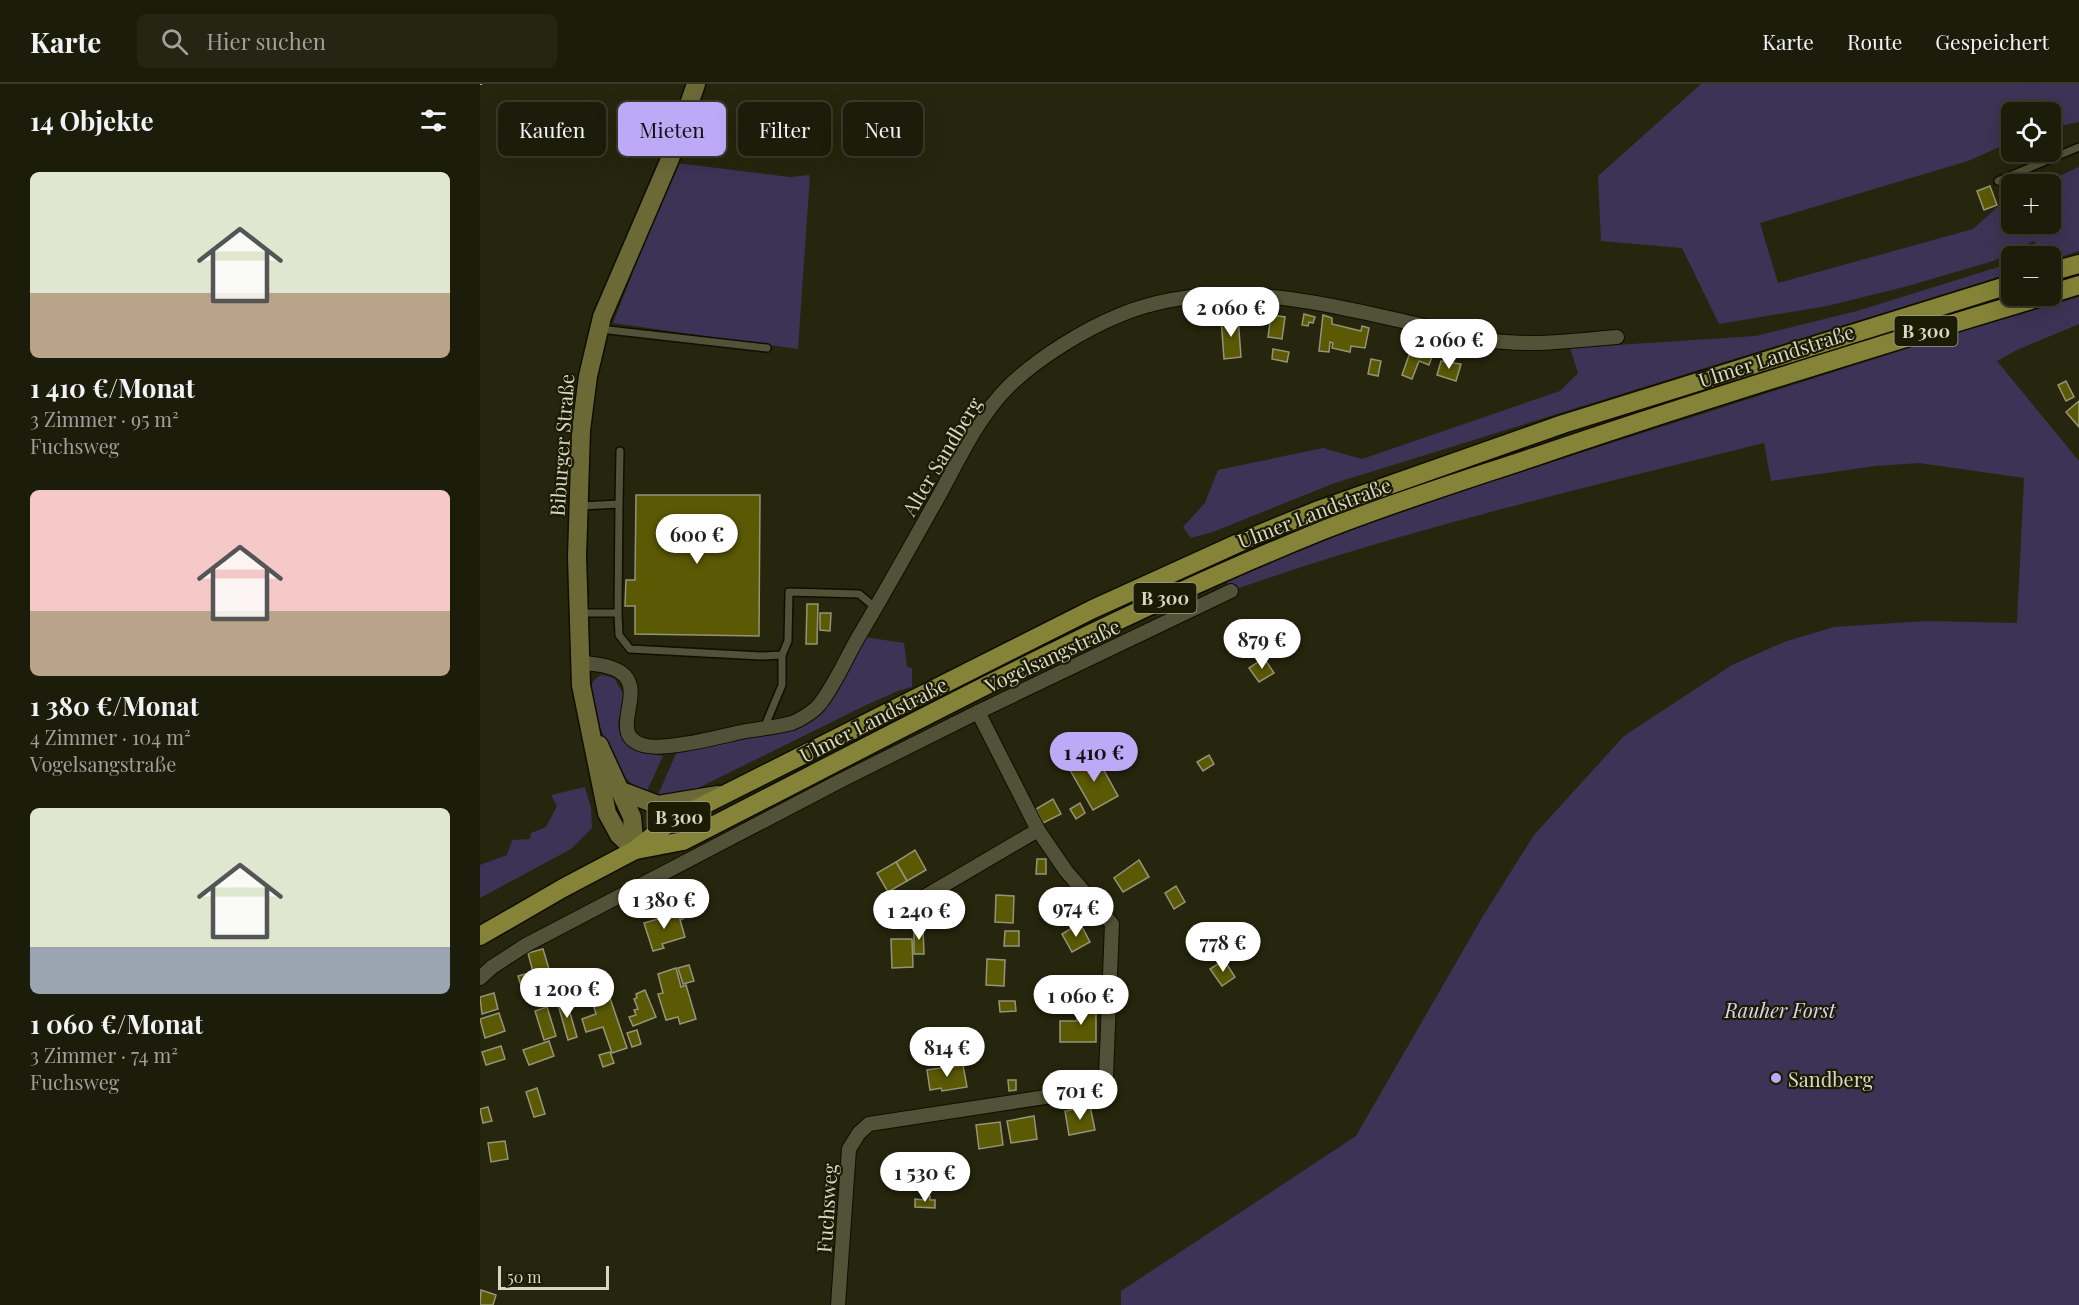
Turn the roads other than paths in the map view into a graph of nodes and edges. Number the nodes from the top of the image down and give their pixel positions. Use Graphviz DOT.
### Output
graph roads {
  1 [pos="696,84"];
  2 [pos="2079,147"];
  3 [pos="1998,182"];
  4 [pos="2079,264"];
  5 [pos="2061,269"];
  6 [pos="2079,285"];
  7 [pos="2001,287"];
  8 [pos="2061,291"];
  9 [pos="2011,306"];
  10 [pos="598,329"];
  11 [pos="1617,337"];
  12 [pos="767,348"];
  13 [pos="620,451"];
  14 [pos="619,504"];
  15 [pos="578,506"];
  16 [pos="1232,591"];
  17 [pos="876,608"];
  18 [pos="578,613"];
  19 [pos="618,613"];
  20 [pos="782,655"];
  21 [pos="580,663"];
  22 [pos="978,712"];
  23 [pos="588,720"];
  24 [pos="764,728"];
  25 [pos="621,791"];
  26 [pos="728,792"];
  27 [pos="1038,830"];
  28 [pos="635,850"];
  29 [pos="900,911"];
  30 [pos="480,936"];
  31 [pos="480,978"];
  32 [pos="838,1305"];
  1 -- 10 [label="street, Biburger Straße"];
  2 -- 3 [label="lane"];
  4 -- 5 [label="main road"];
  6 -- 8 [label="main road"];
  7 -- 26 [label="main road, Ulmer Landstraße / B 300"];
  9 -- 28 [label="main road, Ulmer Landstraße / B 300"];
  10 -- 12 [label="lane"];
  10 -- 15 [label="street, Biburger Straße"];
  11 -- 17 [label="street, Alter Sandberg"];
  13 -- 14 [label="lane"];
  14 -- 15 [label="lane"];
  14 -- 19 [label="lane"];
  15 -- 18 [label="street, Biburger Straße"];
  16 -- 22 [label="street, Vogelsangstraße"];
  17 -- 20 [label="lane"];
  17 -- 24 [label="street, Alter Sandberg"];
  18 -- 19 [label="lane"];
  18 -- 21 [label="street, Biburger Straße"];
  19 -- 20 [label="lane"];
  20 -- 24 [label="lane"];
  21 -- 23 [label="street, Biburger Straße"];
  21 -- 24 [label="street, Alter Sandberg"];
  22 -- 27 [label="street, Fuchsweg"];
  22 -- 31 [label="street, Vogelsangstraße"];
  23 -- 25 [label="street, Biburger Straße"];
  23 -- 28 [label="street, Biburger Straße"];
  25 -- 26 [label="street"];
  25 -- 28 [label="street, Biburger Straße"];
  26 -- 28 [label="main road, Ulmer Landstraße / B 300"];
  27 -- 29 [label="street"];
  27 -- 32 [label="street, Fuchsweg"];
  28 -- 30 [label="main road, Ulmer Landstraße / B 300"];
}
